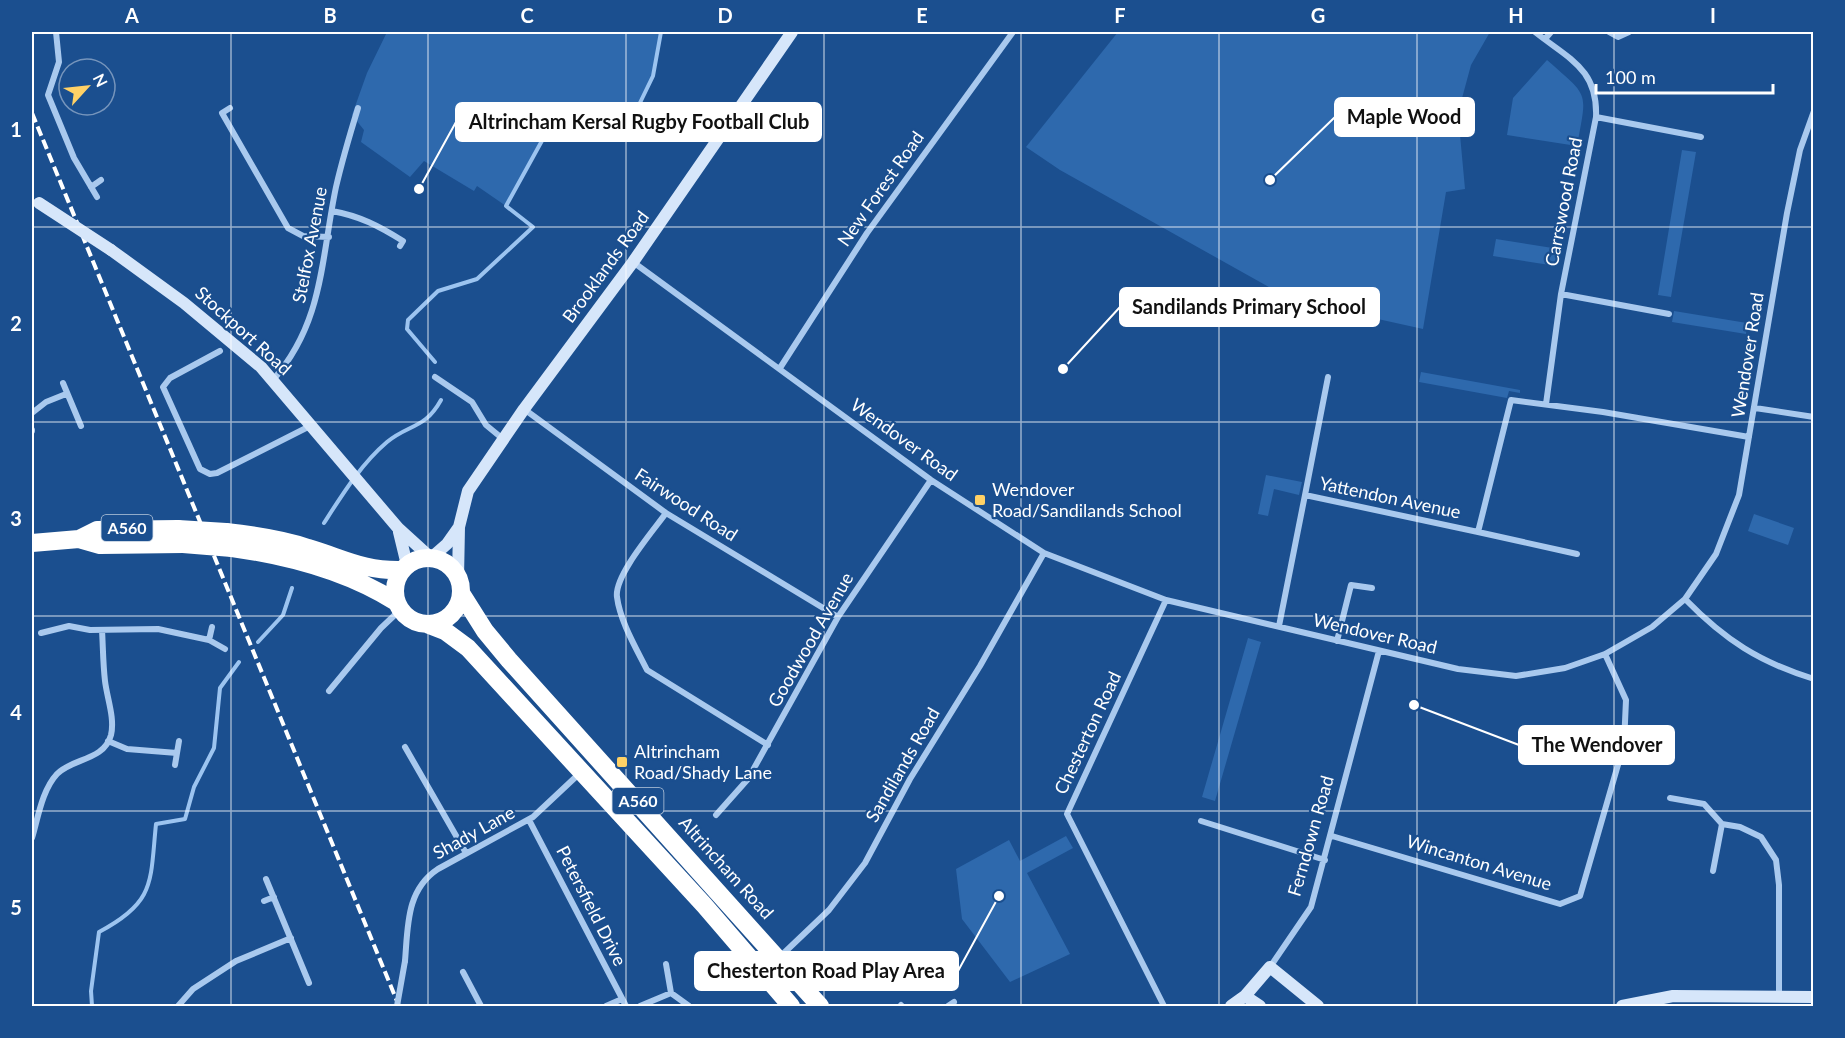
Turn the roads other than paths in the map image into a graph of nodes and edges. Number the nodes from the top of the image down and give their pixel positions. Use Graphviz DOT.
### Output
graph roads {
  1 [pos="56,32"];
  2 [pos="792,32"];
  3 [pos="1013,32"];
  4 [pos="1535,32"];
  5 [pos="1551,32"];
  6 [pos="1609,32"];
  7 [pos="1629,32"];
  8 [pos="1545,39"];
  9 [pos="230,108"];
  10 [pos="358,108"];
  11 [pos="1814,111"];
  12 [pos="1596,117"];
  13 [pos="1701,137"];
  14 [pos="101,180"];
  15 [pos="91,187"];
  16 [pos="97,197"];
  17 [pos="35,200"];
  18 [pos="332,211"];
  19 [pos="329,237"];
  20 [pos="400,246"];
  21 [pos="633,262"];
  22 [pos="1561,294"];
  23 [pos="1669,314"];
  24 [pos="220,351"];
  25 [pos="780,368"];
  26 [pos="435,377"];
  27 [pos="1328,377"];
  28 [pos="273,380"];
  29 [pos="63,383"];
  30 [pos="66,394"];
  31 [pos="1545,404"];
  32 [pos="1755,408"];
  33 [pos="524,410"];
  34 [pos="32,413"];
  35 [pos="1814,417"];
  36 [pos="312,425"];
  37 [pos="81,426"];
  38 [pos="1749,437"];
  39 [pos="503,438"];
  40 [pos="932,480"];
  41 [pos="1305,495"];
  42 [pos="666,513"];
  43 [pos="459,527"];
  44 [pos="398,528"];
  45 [pos="1478,532"];
  46 [pos="229,540"];
  47 [pos="32,543"];
  48 [pos="1044,553"];
  49 [pos="1577,554"];
  50 [pos="431,558"];
  51 [pos="404,568"];
  52 [pos="459,585"];
  53 [pos="1372,588"];
  54 [pos="1684,599"];
  55 [pos="1166,600"];
  56 [pos="398,606"];
  57 [pos="838,617"];
  58 [pos="427,624"];
  59 [pos="1279,626"];
  60 [pos="212,627"];
  61 [pos="102,630"];
  62 [pos="41,633"];
  63 [pos="209,640"];
  64 [pos="1337,641"];
  65 [pos="225,649"];
  66 [pos="1379,651"];
  67 [pos="1605,654"];
  68 [pos="1814,679"];
  69 [pos="329,691"];
  70 [pos="108,741"];
  71 [pos="179,741"];
  72 [pos="768,746"];
  73 [pos="405,747"];
  74 [pos="177,753"];
  75 [pos="597,758"];
  76 [pos="176,765"];
  77 [pos="582,771"];
  78 [pos="1670,798"];
  79 [pos="716,815"];
  80 [pos="529,820"];
  81 [pos="1201,821"];
  82 [pos="1722,824"];
  83 [pos="1332,836"];
  84 [pos="32,838"];
  85 [pos="466,853"];
  86 [pos="1325,860"];
  87 [pos="1713,871"];
  88 [pos="266,879"];
  89 [pos="274,897"];
  90 [pos="264,901"];
  91 [pos="291,938"];
  92 [pos="778,958"];
  93 [pos="666,964"];
  94 [pos="1270,967"];
  95 [pos="463,972"];
  96 [pos="762,973"];
  97 [pos="309,983"];
  98 [pos="671,993"];
  99 [pos="1779,995"];
  100 [pos="1245,996"];
  101 [pos="1814,997"];
  102 [pos="622,999"];
  103 [pos="954,1002"];
  104 [pos="178,1006"];
  105 [pos="397,1006"];
  106 [pos="481,1006"];
  107 [pos="606,1006"];
  108 [pos="626,1006"];
  109 [pos="640,1006"];
  110 [pos="689,1006"];
  111 [pos="791,1006"];
  112 [pos="820,1006"];
  113 [pos="948,1006"];
  114 [pos="1164,1006"];
  115 [pos="1231,1006"];
  116 [pos="1260,1006"];
  117 [pos="1318,1006"];
  118 [pos="1622,1006"];
  1 -- 15 [label="street"];
  2 -- 21 [label="main road, Brooklands Road"];
  3 -- 25 [label="street, New Forest Road"];
  4 -- 8 [label="street, Carrswood Road"];
  5 -- 8 [label="street"];
  6 -- 7 [label="street"];
  8 -- 12 [label="street, Carrswood Road"];
  9 -- 19 [label="street"];
  10 -- 18 [label="street, Stelfox Avenue"];
  11 -- 32 [label="street, Wendover Road"];
  12 -- 13 [label="street"];
  12 -- 22 [label="street, Carrswood Road"];
  14 -- 15 [label="street"];
  15 -- 16 [label="street"];
  17 -- 28 [label="main road, Stockport Road, bridge"];
  18 -- 19 [label="street, Stelfox Avenue"];
  18 -- 20 [label="street"];
  19 -- 28 [label="street, Stelfox Avenue"];
  21 -- 25 [label="street, Wendover Road"];
  21 -- 33 [label="main road, Brooklands Road"];
  22 -- 23 [label="street"];
  22 -- 31 [label="street, Carrswood Road"];
  24 -- 36 [label="street"];
  25 -- 40 [label="street, Wendover Road"];
  26 -- 39 [label="street"];
  27 -- 41 [label="street"];
  28 -- 36 [label="main road, Stockport Road"];
  29 -- 30 [label="street"];
  30 -- 34 [label="street"];
  30 -- 37 [label="street"];
  31 -- 38 [label="street, Yattendon Avenue"];
  31 -- 45 [label="street, Yattendon Avenue"];
  32 -- 35 [label="street"];
  32 -- 38 [label="street, Wendover Road"];
  33 -- 39 [label="main road, Brooklands Road"];
  33 -- 42 [label="street, Fairwood Road"];
  36 -- 44 [label="main road, Stockport Road"];
  38 -- 54 [label="street, Wendover Road"];
  39 -- 43 [label="main road, Brooklands Road"];
  40 -- 48 [label="street, Wendover Road"];
  40 -- 57 [label="street, Goodwood Avenue"];
  41 -- 45 [label="street, Yattendon Avenue"];
  41 -- 59 [label="street, Yattendon Avenue"];
  42 -- 57 [label="street, Fairwood Road"];
  42 -- 72 [label="street"];
  43 -- 50 [label="main road, Brooklands Road"];
  43 -- 52 [label="main road, Brooklands Road"];
  44 -- 50 [label="main road, Stockport Road"];
  44 -- 51 [label="main road, Stockport Road"];
  45 -- 49 [label="street"];
  46 -- 47 [label="highway, A560, bridge"];
  46 -- 51 [label="highway, A560"];
  46 -- 56 [label="highway, A560"];
  48 -- 55 [label="street, Wendover Road"];
  48 -- 92 [label="street, Sandilands Road"];
  50 -- 51 [label="highway, A560"];
  50 -- 52 [label="highway, A560"];
  51 -- 56 [label="highway"];
  52 -- 58 [label="highway"];
  52 -- 75 [label="highway, Altrincham Road / A560"];
  53 -- 64 [label="street"];
  54 -- 67 [label="street, Wendover Road"];
  54 -- 68 [label="street"];
  55 -- 59 [label="street, Wendover Road"];
  55 -- 114 [label="street, Chesterton Road"];
  56 -- 58 [label="highway, A560"];
  56 -- 69 [label="street"];
  57 -- 72 [label="street, Goodwood Avenue"];
  58 -- 77 [label="highway, A560"];
  59 -- 64 [label="street, Wendover Road"];
  60 -- 63 [label="street"];
  61 -- 62 [label="street"];
  61 -- 63 [label="street"];
  61 -- 70 [label="street"];
  63 -- 65 [label="street"];
  64 -- 66 [label="street, Wendover Road"];
  66 -- 67 [label="street, Wendover Road"];
  66 -- 83 [label="street, Ferndown Road"];
  67 -- 83 [label="street, Wincanton Avenue"];
  70 -- 74 [label="street"];
  70 -- 84 [label="street"];
  71 -- 74 [label="street"];
  72 -- 79 [label="street, Goodwood Avenue"];
  73 -- 85 [label="street"];
  74 -- 76 [label="street"];
  75 -- 77 [label="street, Shady Lane"];
  75 -- 92 [label="highway, Altrincham Road / A560"];
  77 -- 80 [label="street, Shady Lane"];
  77 -- 96 [label="highway, A560"];
  78 -- 82 [label="street"];
  80 -- 85 [label="street, Shady Lane"];
  80 -- 102 [label="street, Petersfield Drive"];
  81 -- 86 [label="street"];
  82 -- 87 [label="street"];
  82 -- 99 [label="street"];
  83 -- 86 [label="street, Ferndown Road"];
  85 -- 105 [label="street, Shady Lane, bridge"];
  86 -- 94 [label="street, Ferndown Road"];
  88 -- 89 [label="street"];
  89 -- 90 [label="street"];
  89 -- 91 [label="street"];
  91 -- 97 [label="street"];
  91 -- 104 [label="street"];
  92 -- 96 [label="street, Sandilands Road"];
  92 -- 112 [label="highway, Altrincham Road / A560"];
  93 -- 98 [label="street"];
  94 -- 100 [label="main road, Ferndown Road"];
  94 -- 117 [label="main road"];
  95 -- 106 [label="street"];
  96 -- 111 [label="highway, A560"];
  98 -- 109 [label="street"];
  98 -- 110 [label="street"];
  99 -- 101 [label="main road"];
  99 -- 118 [label="main road"];
  100 -- 115 [label="main road, Ferndown Road"];
  100 -- 116 [label="main road"];
  102 -- 107 [label="street"];
  102 -- 108 [label="street, Petersfield Drive"];
  103 -- 113 [label="street"];
}
